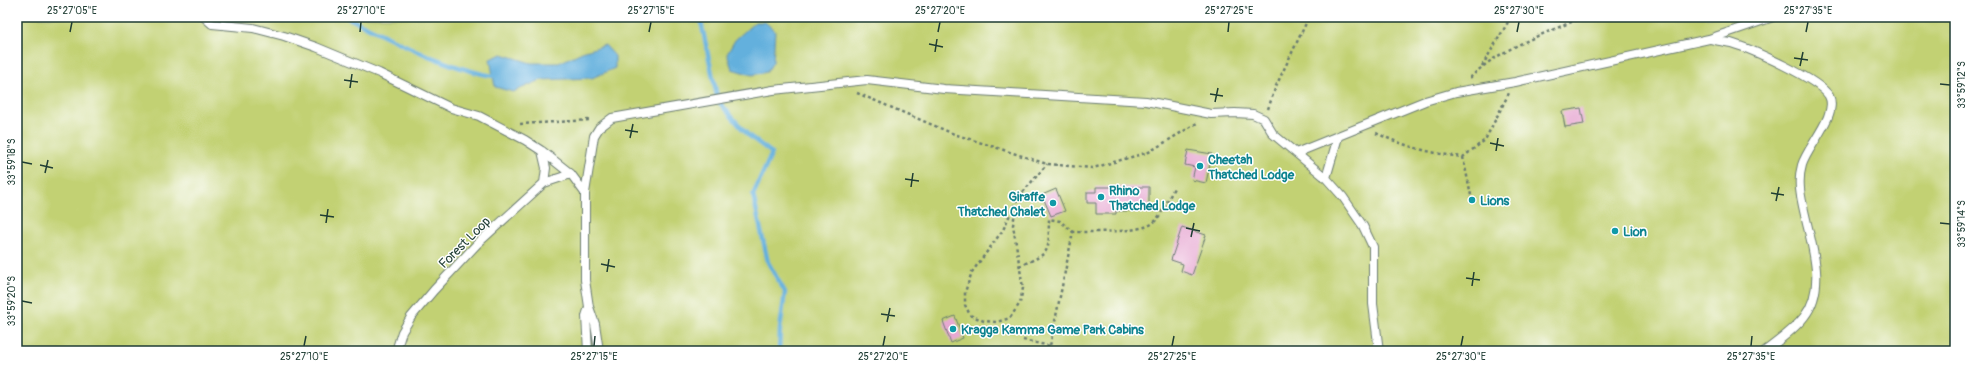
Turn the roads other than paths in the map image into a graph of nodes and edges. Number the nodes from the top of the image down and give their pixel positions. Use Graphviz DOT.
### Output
graph roads {
  1 [pos="204,17"];
  2 [pos="1773,17"];
  3 [pos="1709,39"];
  4 [pos="1338,137"];
  5 [pos="542,151"];
  6 [pos="1296,153"];
  7 [pos="571,174"];
  8 [pos="1326,178"];
  9 [pos="544,183"];
  10 [pos="584,193"];
  11 [pos="589,307"];
  12 [pos="396,351"];
  13 [pos="588,351"];
  14 [pos="599,351"];
  15 [pos="1379,351"];
  16 [pos="1765,351"];
  1 -- 5 [label="lane"];
  2 -- 3 [label="lane"];
  3 -- 4 [label="lane"];
  3 -- 16 [label="lane"];
  4 -- 6 [label="lane"];
  4 -- 8 [label="lane"];
  5 -- 7 [label="lane"];
  5 -- 9 [label="lane"];
  6 -- 8 [label="lane"];
  6 -- 10 [label="lane"];
  7 -- 9 [label="lane, Forest Loop"];
  7 -- 10 [label="lane"];
  8 -- 15 [label="lane"];
  9 -- 12 [label="lane, Forest Loop"];
  10 -- 11 [label="lane"];
  11 -- 13 [label="lane"];
  11 -- 14 [label="lane"];
}
